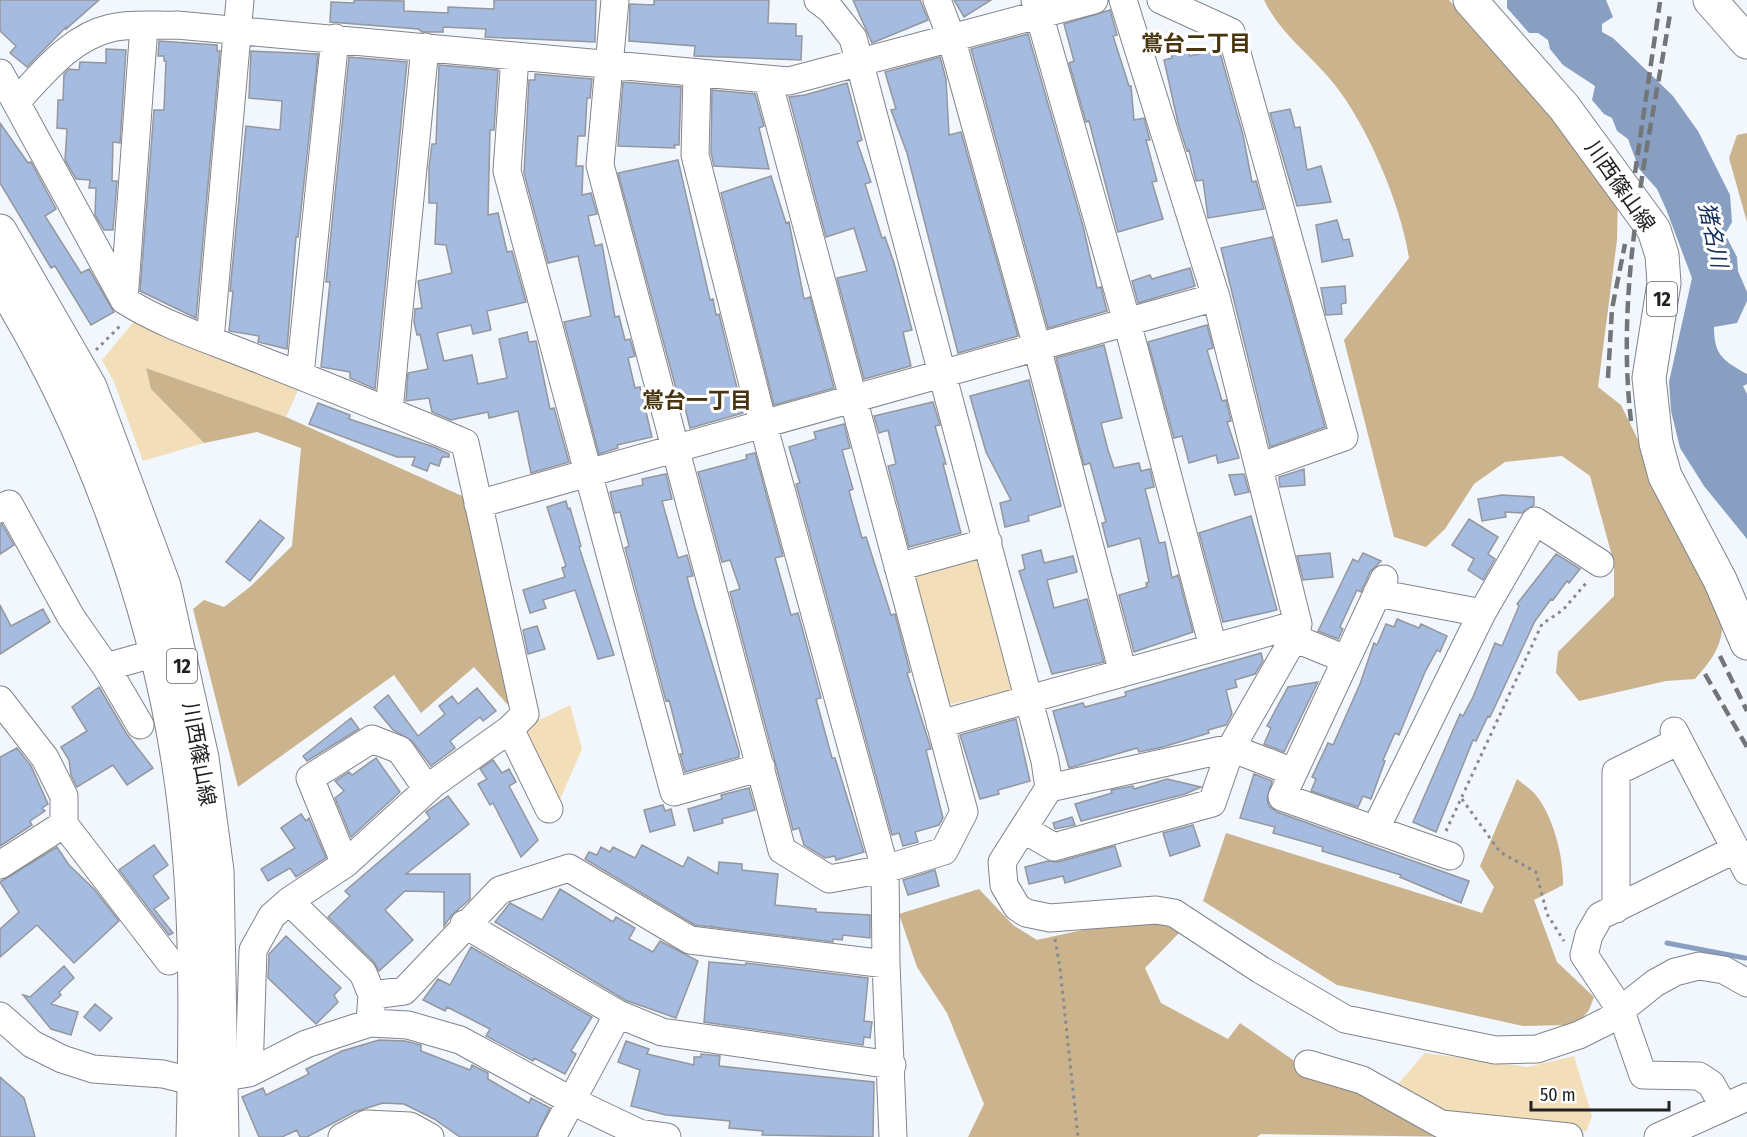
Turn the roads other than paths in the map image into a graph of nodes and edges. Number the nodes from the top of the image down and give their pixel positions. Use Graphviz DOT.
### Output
graph roads {
  1 [pos="240,0"];
  2 [pos="615,0"];
  3 [pos="818,0"];
  4 [pos="937,0"];
  5 [pos="1094,0"];
  6 [pos="1124,0"];
  7 [pos="1161,0"];
  8 [pos="1470,0"];
  9 [pos="1710,0"];
  10 [pos="1037,7"];
  11 [pos="144,26"];
  12 [pos="238,31"];
  13 [pos="951,37"];
  14 [pos="335,38"];
  15 [pos="1747,42"];
  16 [pos="424,47"];
  17 [pos="515,57"];
  18 [pos="860,61"];
  19 [pos="608,66"];
  20 [pos="0,73"];
  21 [pos="697,75"];
  22 [pos="768,81"];
  23 [pos="16,102"];
  24 [pos="0,231"];
  25 [pos="0,281"];
  26 [pos="1216,297"];
  27 [pos="130,304"];
  28 [pos="1127,322"];
  29 [pos="210,340"];
  30 [pos="1037,347"];
  31 [pos="942,372"];
  32 [pos="300,375"];
  33 [pos="853,399"];
  34 [pos="389,410"];
  35 [pos="764,424"];
  36 [pos="676,448"];
  37 [pos="1259,467"];
  38 [pos="586,473"];
  39 [pos="478,504"];
  40 [pos="0,509"];
  41 [pos="988,542"];
  42 [pos="1600,563"];
  43 [pos="898,567"];
  44 [pos="1482,613"];
  45 [pos="1296,631"];
  46 [pos="1747,643"];
  47 [pos="1213,647"];
  48 [pos="167,650"];
  49 [pos="1345,658"];
  50 [pos="106,667"];
  51 [pos="1123,673"];
  52 [pos="1029,698"];
  53 [pos="0,700"];
  54 [pos="140,724"];
  55 [pos="940,724"];
  56 [pos="510,729"];
  57 [pos="1231,748"];
  58 [pos="761,767"];
  59 [pos="1293,772"];
  60 [pos="1049,788"];
  61 [pos="427,789"];
  62 [pos="549,809"];
  63 [pos="64,824"];
  64 [pos="1023,829"];
  65 [pos="1375,830"];
  66 [pos="1444,853"];
  67 [pos="1742,860"];
  68 [pos="345,864"];
  69 [pos="0,865"];
  70 [pos="885,869"];
  71 [pos="289,901"];
  72 [pos="1616,909"];
  73 [pos="464,924"];
  74 [pos="169,961"];
  75 [pos="886,964"];
  76 [pos="1746,977"];
  77 [pos="372,994"];
  78 [pos="1620,1009"];
  79 [pos="618,1014"];
  80 [pos="0,1016"];
  81 [pos="370,1023"];
  82 [pos="1308,1064"];
  83 [pos="892,1065"];
  84 [pos="222,1078"];
  85 [pos="572,1101"];
  86 [pos="1735,1102"];
  87 [pos="193,1137"];
  88 [pos="222,1137"];
  89 [pos="342,1137"];
  90 [pos="430,1137"];
  91 [pos="552,1137"];
  92 [pos="667,1137"];
  93 [pos="894,1137"];
  94 [pos="1569,1137"];
  95 [pos="1658,1137"];
  1 -- 12 [label="street"];
  2 -- 19 [label="street"];
  3 -- 18 [label="street"];
  4 -- 13 [label="street"];
  5 -- 10 [label="street"];
  6 -- 26 [label="street"];
  7 -- 37 [label="street"];
  8 -- 46 [label="main road, 川西篠山線 / 12"];
  9 -- 15 [label="main road"];
  10 -- 13 [label="street"];
  10 -- 28 [label="street"];
  11 -- 12 [label="street"];
  11 -- 23 [label="street"];
  11 -- 27 [label="street"];
  12 -- 14 [label="street"];
  12 -- 29 [label="street"];
  13 -- 18 [label="street"];
  13 -- 30 [label="street"];
  14 -- 16 [label="street"];
  14 -- 32 [label="street"];
  16 -- 17 [label="street"];
  16 -- 34 [label="street"];
  17 -- 19 [label="street"];
  17 -- 38 [label="street"];
  18 -- 22 [label="street"];
  18 -- 31 [label="street"];
  19 -- 21 [label="street"];
  19 -- 36 [label="street"];
  20 -- 23 [label="street"];
  21 -- 22 [label="street"];
  21 -- 35 [label="street"];
  22 -- 33 [label="street"];
  23 -- 27 [label="street"];
  24 -- 48 [label="main road, 川西篠山線 / 12"];
  25 -- 48 [label="main road, 川西篠山線 / 12"];
  26 -- 28 [label="street"];
  26 -- 37 [label="street"];
  27 -- 29 [label="street"];
  28 -- 30 [label="street"];
  28 -- 47 [label="street"];
  29 -- 32 [label="street"];
  30 -- 31 [label="street"];
  30 -- 51 [label="street"];
  31 -- 33 [label="street"];
  31 -- 41 [label="street"];
  32 -- 34 [label="street"];
  33 -- 35 [label="street"];
  33 -- 43 [label="street"];
  34 -- 39 [label="street"];
  35 -- 36 [label="street"];
  35 -- 70 [label="street"];
  36 -- 38 [label="street"];
  36 -- 58 [label="street"];
  37 -- 45 [label="street"];
  38 -- 39 [label="street"];
  38 -- 58 [label="street"];
  39 -- 56 [label="street"];
  40 -- 50 [label="street"];
  41 -- 43 [label="street"];
  41 -- 52 [label="street"];
  42 -- 44 [label="street"];
  43 -- 55 [label="street"];
  44 -- 49 [label="street"];
  44 -- 65 [label="street"];
  45 -- 47 [label="street"];
  45 -- 49 [label="street"];
  45 -- 57 [label="street"];
  47 -- 51 [label="street"];
  48 -- 50 [label="street"];
  48 -- 84 [label="main road, 川西篠山線 / 12"];
  49 -- 59 [label="street"];
  50 -- 54 [label="street"];
  51 -- 52 [label="street"];
  52 -- 55 [label="street"];
  52 -- 60 [label="street"];
  53 -- 63 [label="street"];
  55 -- 70 [label="street"];
  56 -- 61 [label="street"];
  56 -- 62 [label="street"];
  57 -- 59 [label="street"];
  57 -- 60 [label="street"];
  57 -- 64 [label="street"];
  58 -- 70 [label="street"];
  59 -- 65 [label="street"];
  60 -- 64 [label="street"];
  61 -- 68 [label="street"];
  61 -- 68 [label="street"];
  63 -- 69 [label="street"];
  63 -- 74 [label="street"];
  64 -- 78 [label="street"];
  65 -- 66 [label="street"];
  67 -- 72 [label="street"];
  67 -- 72 [label="street"];
  68 -- 71 [label="street"];
  70 -- 75 [label="street"];
  71 -- 77 [label="street"];
  71 -- 84 [label="street"];
  72 -- 78 [label="street"];
  73 -- 75 [label="street"];
  73 -- 77 [label="street"];
  73 -- 79 [label="street"];
  75 -- 83 [label="street"];
  76 -- 78 [label="street"];
  77 -- 81 [label="street"];
  78 -- 86 [label="street"];
  79 -- 83 [label="street"];
  79 -- 85 [label="street"];
  80 -- 84 [label="street"];
  81 -- 84 [label="street"];
  81 -- 85 [label="street"];
  82 -- 94 [label="street"];
  83 -- 93 [label="street"];
  84 -- 87 [label="main road, 川西篠山線 / 12"];
  84 -- 88 [label="main road, 川西篠山線 / 12"];
  85 -- 91 [label="street"];
  85 -- 92 [label="street"];
  86 -- 95 [label="street"];
  89 -- 90 [label="street"];
}
